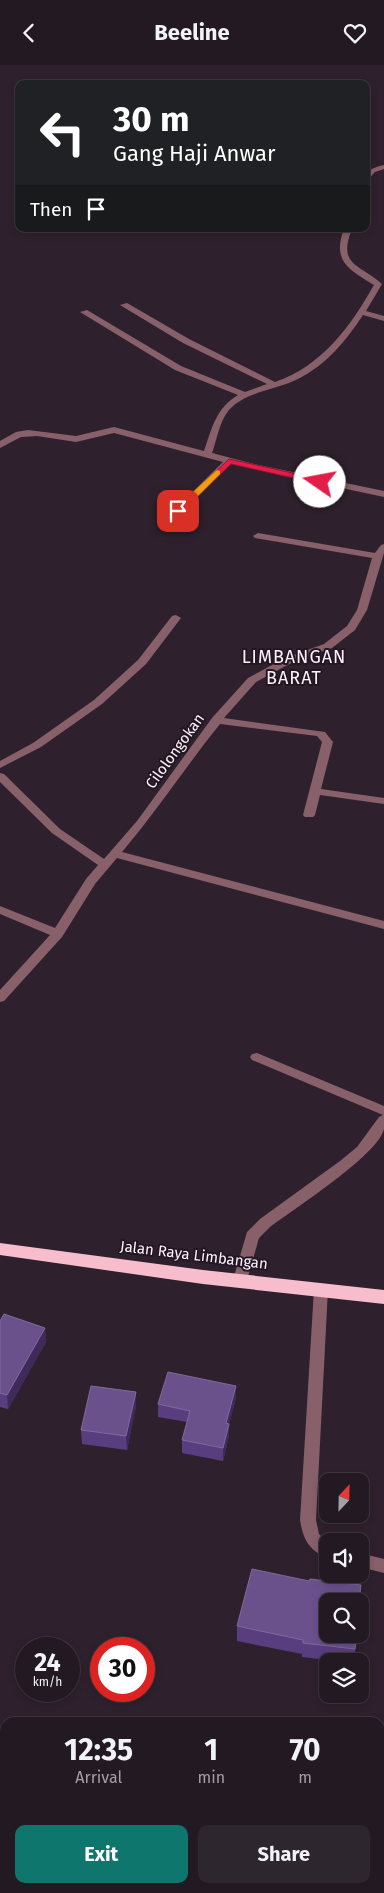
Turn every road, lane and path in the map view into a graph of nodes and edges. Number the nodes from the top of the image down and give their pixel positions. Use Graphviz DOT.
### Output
graph roads {
  1 [pos="384,167"];
  2 [pos="370,174"];
  3 [pos="347,232"];
  4 [pos="124,305"];
  5 [pos="84,311"];
  6 [pos="363,312"];
  7 [pos="384,319"];
  8 [pos="275,385"];
  9 [pos="246,395"];
  10 [pos="0,445"];
  11 [pos="207,456"];
  12 [pos="229,461"];
  13 [pos="320,482"];
  14 [pos="312,492"];
  15 [pos="384,494"];
  16 [pos="165,524"];
  17 [pos="258,536"];
  18 [pos="380,559"];
  19 [pos="176,617"];
  20 [pos="216,720"];
  21 [pos="0,765"];
  22 [pos="0,776"];
  23 [pos="315,791"];
  24 [pos="384,801"];
  25 [pos="309,815"];
  26 [pos="116,854"];
  27 [pos="105,865"];
  28 [pos="0,910"];
  29 [pos="384,925"];
  30 [pos="58,934"];
  31 [pos="0,998"];
  32 [pos="257,1057"];
  33 [pos="384,1111"];
  34 [pos="384,1120"];
  35 [pos="0,1249"];
  36 [pos="240,1280"];
  37 [pos="321,1289"];
  38 [pos="384,1297"];
  39 [pos="319,1546"];
  40 [pos="369,1563"];
  41 [pos="384,1567"];
  1 -- 2 [label="street"];
  3 -- 6 [label="street"];
  4 -- 8 [label="street"];
  5 -- 9 [label="street"];
  6 -- 7 [label="street"];
  6 -- 8 [label="street"];
  8 -- 9 [label="street"];
  9 -- 11 [label="street"];
  10 -- 11 [label="street"];
  11 -- 12 [label="street"];
  12 -- 13 [label="street"];
  12 -- 16 [label="street"];
  13 -- 14 [label="street"];
  13 -- 15 [label="street"];
  17 -- 18 [label="street"];
  18 -- 20 [label="street, Cilolongokan"];
  19 -- 21 [label="street"];
  20 -- 23 [label="street"];
  20 -- 26 [label="street, Cilolongokan"];
  22 -- 27 [label="street"];
  23 -- 24 [label="street"];
  23 -- 25 [label="street"];
  26 -- 27 [label="street, Cilolongokan"];
  26 -- 29 [label="street"];
  27 -- 30 [label="street, Cilolongokan"];
  28 -- 30 [label="street"];
  30 -- 31 [label="street, Cilolongokan"];
  32 -- 33 [label="street"];
  34 -- 36 [label="street"];
  35 -- 36 [label="highway, Jalan Raya Limbangan"];
  36 -- 37 [label="highway, Jalan Raya Limbangan"];
  37 -- 38 [label="highway, Jalan Raya Limbangan"];
  37 -- 39 [label="street"];
  40 -- 41 [label="street"];
}
